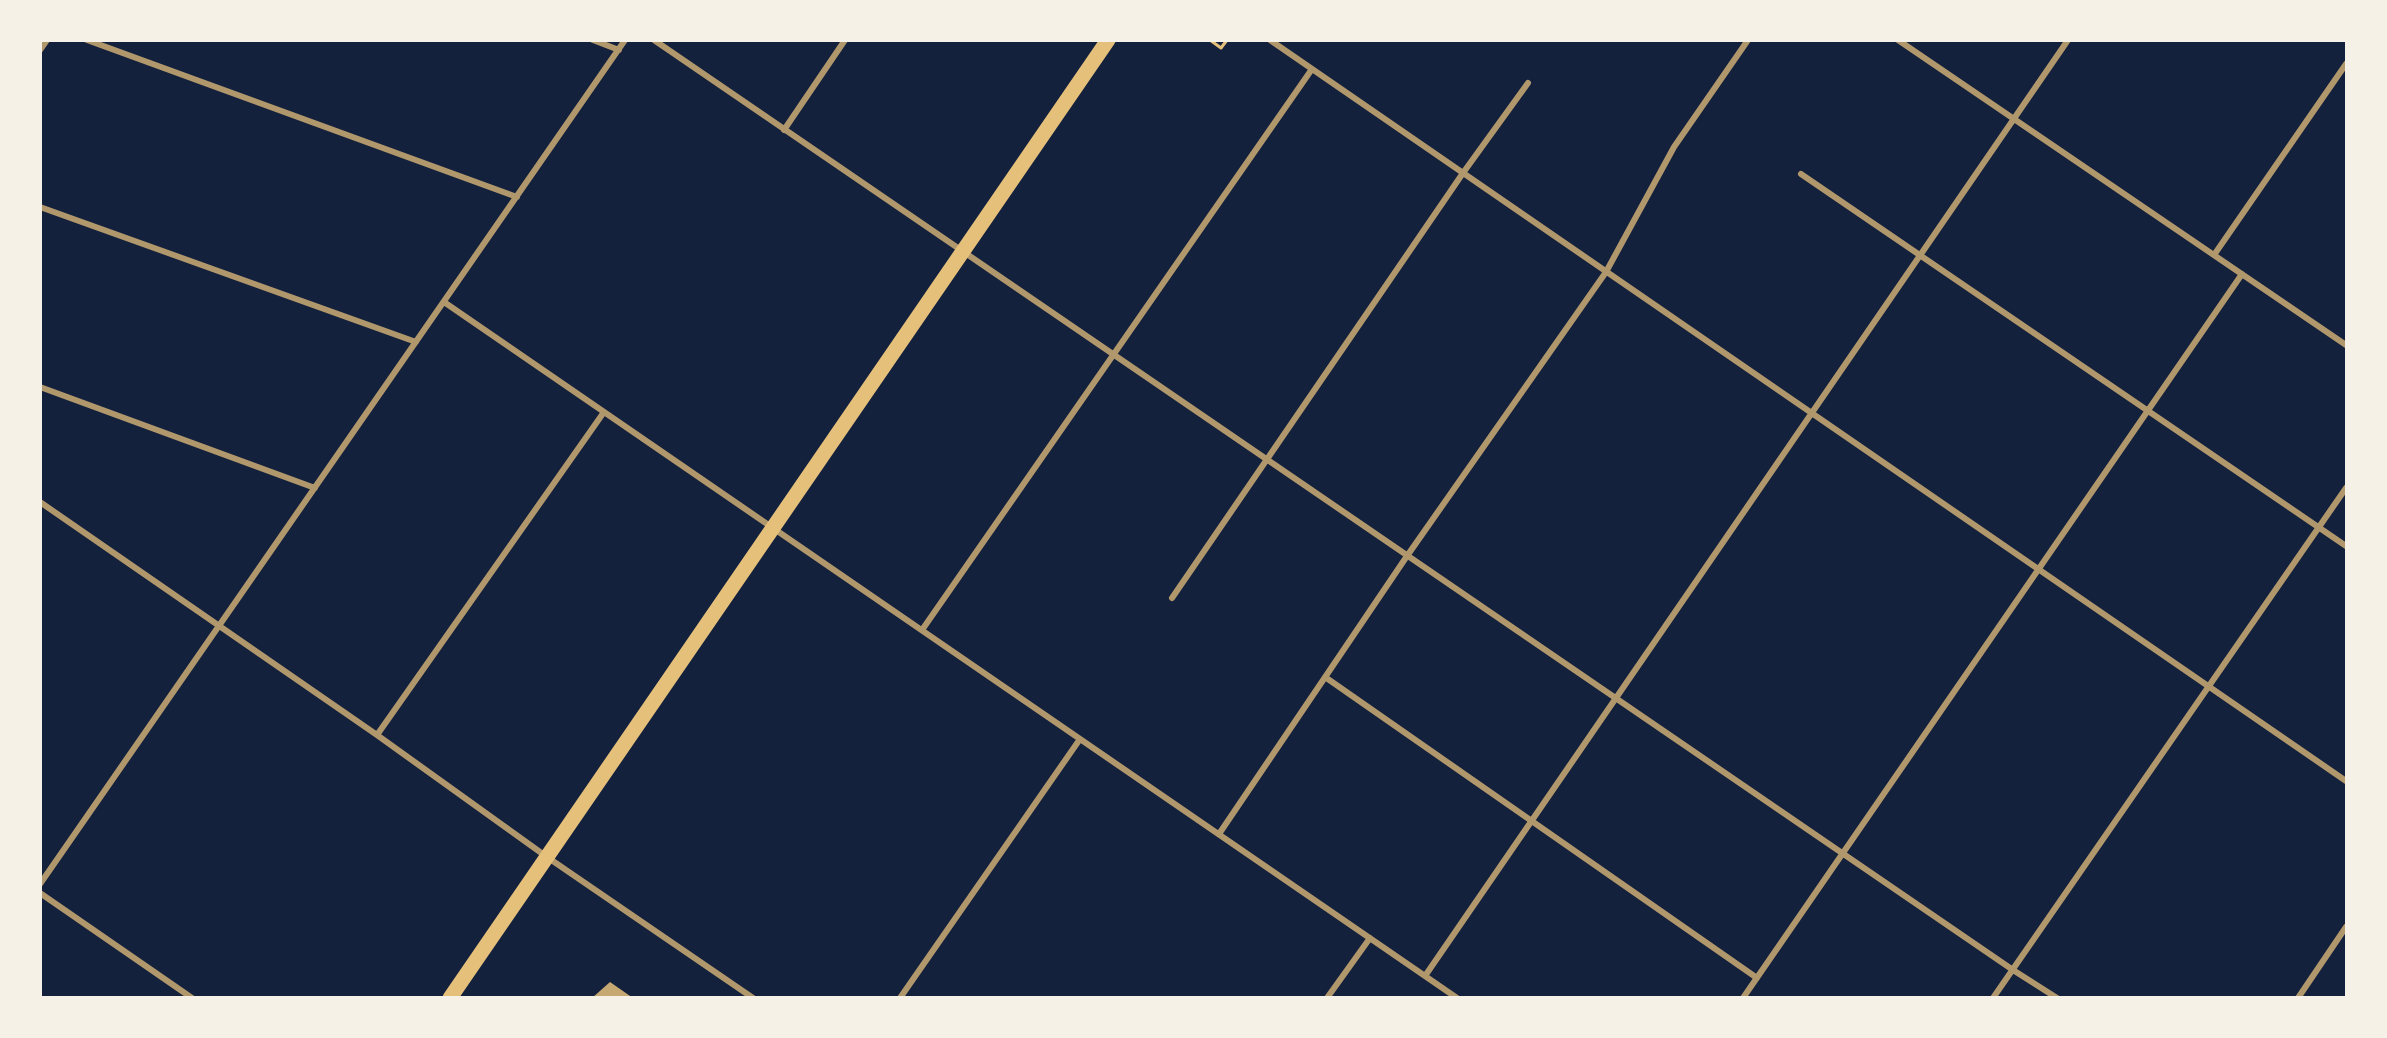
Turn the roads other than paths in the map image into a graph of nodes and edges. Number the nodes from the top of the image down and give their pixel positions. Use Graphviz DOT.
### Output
graph roads {
  1 [pos="47,40"];
  2 [pos="87,40"];
  3 [pos="593,40"];
  4 [pos="625,40"];
  5 [pos="654,40"];
  6 [pos="846,40"];
  7 [pos="1108,40"];
  8 [pos="1270,40"];
  9 [pos="1748,40"];
  10 [pos="1898,40"];
  11 [pos="2068,40"];
  12 [pos="40,50"];
  13 [pos="619,50"];
  14 [pos="2346,64"];
  15 [pos="1312,69"];
  16 [pos="1528,83"];
  17 [pos="2014,119"];
  18 [pos="784,130"];
  19 [pos="1462,173"];
  20 [pos="1801,174"];
  21 [pos="517,197"];
  22 [pos="40,207"];
  23 [pos="963,252"];
  24 [pos="2214,255"];
  25 [pos="1920,256"];
  26 [pos="1606,272"];
  27 [pos="2242,274"];
  28 [pos="444,302"];
  29 [pos="416,342"];
  30 [pos="2346,345"];
  31 [pos="1114,355"];
  32 [pos="40,387"];
  33 [pos="2148,411"];
  34 [pos="604,412"];
  35 [pos="1812,413"];
  36 [pos="1267,459"];
  37 [pos="315,488"];
  38 [pos="2346,488"];
  39 [pos="40,502"];
  40 [pos="773,528"];
  41 [pos="2319,528"];
  42 [pos="2346,546"];
  43 [pos="1407,556"];
  44 [pos="2038,569"];
  45 [pos="1172,598"];
  46 [pos="219,626"];
  47 [pos="921,630"];
  48 [pos="1325,677"];
  49 [pos="2210,687"];
  50 [pos="1617,699"];
  51 [pos="377,735"];
  52 [pos="1080,739"];
  53 [pos="2346,781"];
  54 [pos="1533,822"];
  55 [pos="1219,834"];
  56 [pos="1842,853"];
  57 [pos="547,857"];
  58 [pos="40,884"];
  59 [pos="40,893"];
  60 [pos="2346,927"];
  61 [pos="1370,938"];
  62 [pos="2013,970"];
  63 [pos="1425,976"];
  64 [pos="1757,978"];
  65 [pos="192,998"];
  66 [pos="450,998"];
  67 [pos="753,998"];
  68 [pos="900,998"];
  69 [pos="1328,998"];
  70 [pos="1457,998"];
  71 [pos="1743,998"];
  72 [pos="1993,998"];
  73 [pos="2057,998"];
  74 [pos="2298,998"];
  1 -- 12 [label="street"];
  2 -- 21 [label="street"];
  3 -- 13 [label="street"];
  4 -- 13 [label="street"];
  5 -- 18 [label="street"];
  6 -- 18 [label="street"];
  7 -- 23 [label="main road"];
  8 -- 15 [label="street"];
  9 -- 26 [label="street"];
  10 -- 17 [label="street"];
  11 -- 17 [label="street"];
  13 -- 21 [label="street"];
  14 -- 24 [label="street"];
  15 -- 19 [label="street"];
  15 -- 31 [label="street"];
  16 -- 19 [label="street"];
  17 -- 24 [label="street"];
  17 -- 25 [label="street"];
  18 -- 23 [label="street"];
  19 -- 26 [label="street"];
  19 -- 36 [label="street"];
  20 -- 25 [label="street"];
  21 -- 28 [label="street"];
  22 -- 29 [label="street"];
  23 -- 31 [label="street"];
  23 -- 40 [label="main road"];
  24 -- 27 [label="street"];
  25 -- 33 [label="street"];
  25 -- 35 [label="street"];
  26 -- 35 [label="street"];
  26 -- 43 [label="street"];
  27 -- 30 [label="street"];
  27 -- 33 [label="street"];
  28 -- 29 [label="street"];
  28 -- 34 [label="street"];
  29 -- 37 [label="street"];
  31 -- 36 [label="street"];
  31 -- 47 [label="street"];
  32 -- 37 [label="street"];
  33 -- 41 [label="street"];
  33 -- 44 [label="street"];
  34 -- 40 [label="street"];
  34 -- 51 [label="street"];
  35 -- 44 [label="street"];
  35 -- 50 [label="street"];
  36 -- 43 [label="street"];
  36 -- 45 [label="street"];
  37 -- 46 [label="street"];
  38 -- 41 [label="street"];
  39 -- 46 [label="street"];
  40 -- 47 [label="street"];
  40 -- 57 [label="main road"];
  41 -- 42 [label="street"];
  41 -- 49 [label="street"];
  43 -- 48 [label="street"];
  43 -- 50 [label="street"];
  44 -- 49 [label="street"];
  44 -- 56 [label="street"];
  46 -- 51 [label="street"];
  46 -- 58 [label="street"];
  47 -- 52 [label="street"];
  48 -- 54 [label="street"];
  48 -- 55 [label="street"];
  49 -- 53 [label="street"];
  49 -- 62 [label="street"];
  50 -- 54 [label="street"];
  50 -- 56 [label="street"];
  51 -- 57 [label="street"];
  52 -- 55 [label="street"];
  52 -- 68 [label="street"];
  54 -- 63 [label="street"];
  54 -- 64 [label="street"];
  55 -- 61 [label="street"];
  56 -- 62 [label="street"];
  56 -- 64 [label="street"];
  57 -- 66 [label="main road"];
  57 -- 67 [label="street"];
  59 -- 65 [label="street"];
  60 -- 74 [label="street"];
  61 -- 63 [label="street"];
  61 -- 69 [label="street"];
  62 -- 72 [label="street"];
  62 -- 73 [label="street"];
  63 -- 70 [label="street"];
  64 -- 71 [label="street"];
}
